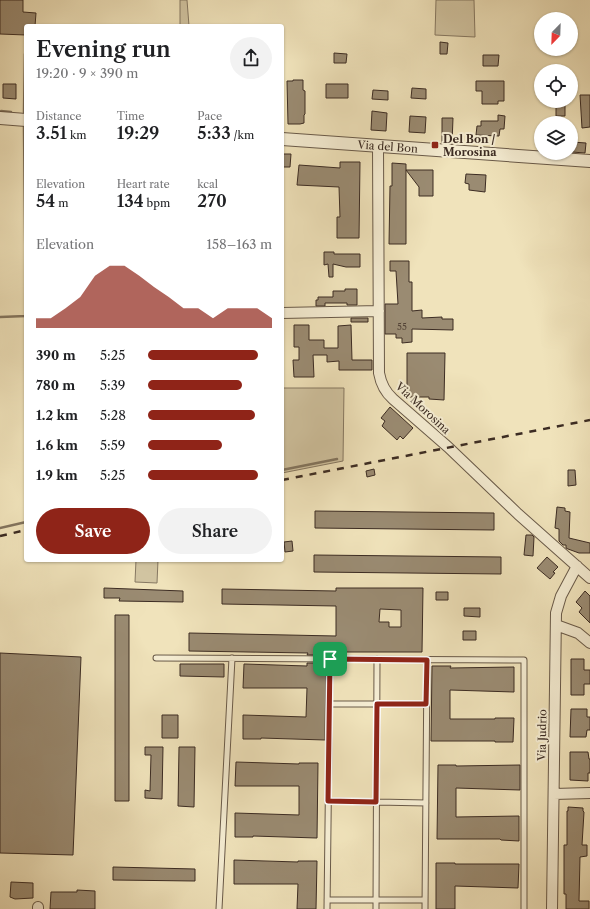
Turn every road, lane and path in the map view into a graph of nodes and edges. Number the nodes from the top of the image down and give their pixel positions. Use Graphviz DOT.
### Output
graph roads {
  1 [pos="0,118"];
  2 [pos="24,120"];
  3 [pos="284,139"];
  4 [pos="378,146"];
  5 [pos="590,161"];
  6 [pos="379,311"];
  7 [pos="284,313"];
  8 [pos="577,566"];
  9 [pos="590,578"];
  10 [pos="556,625"];
  11 [pos="590,643"];
  12 [pos="156,658"];
  13 [pos="232,658"];
  14 [pos="330,659"];
  15 [pos="377,659"];
  16 [pos="427,660"];
  17 [pos="330,704"];
  18 [pos="377,704"];
  19 [pos="426,704"];
  20 [pos="590,793"];
  21 [pos="554,794"];
  22 [pos="328,801"];
  23 [pos="376,802"];
  24 [pos="426,803"];
  25 [pos="327,900"];
  26 [pos="376,900"];
  27 [pos="425,900"];
  28 [pos="219,909"];
  29 [pos="327,909"];
  30 [pos="376,909"];
  31 [pos="425,909"];
  32 [pos="524,909"];
  33 [pos="552,909"];
  1 -- 2 [label="street"];
  3 -- 4 [label="street, Via del Bon"];
  4 -- 5 [label="street, Via del Bon"];
  4 -- 6 [label="street, Via Morosina"];
  6 -- 7 [label="street"];
  6 -- 8 [label="street, Via Morosina"];
  8 -- 9 [label="street, Via Morosina"];
  8 -- 10 [label="street, Via Judrio"];
  10 -- 11 [label="street"];
  10 -- 21 [label="street, Via Judrio"];
  12 -- 13 [label="lane"];
  13 -- 14 [label="lane"];
  13 -- 28 [label="lane"];
  14 -- 15 [label="lane"];
  14 -- 17 [label="lane"];
  15 -- 16 [label="lane"];
  15 -- 18 [label="lane"];
  16 -- 19 [label="lane"];
  16 -- 32 [label="lane"];
  17 -- 18 [label="lane"];
  17 -- 22 [label="lane"];
  18 -- 19 [label="lane"];
  18 -- 23 [label="lane"];
  19 -- 24 [label="lane"];
  20 -- 21 [label="street"];
  21 -- 33 [label="street, Via Judrio"];
  22 -- 23 [label="lane"];
  22 -- 25 [label="lane"];
  23 -- 24 [label="lane"];
  23 -- 26 [label="lane"];
  24 -- 27 [label="lane"];
  25 -- 26 [label="lane"];
  25 -- 29 [label="lane"];
  26 -- 27 [label="lane"];
  26 -- 30 [label="lane"];
  27 -- 31 [label="lane"];
}
